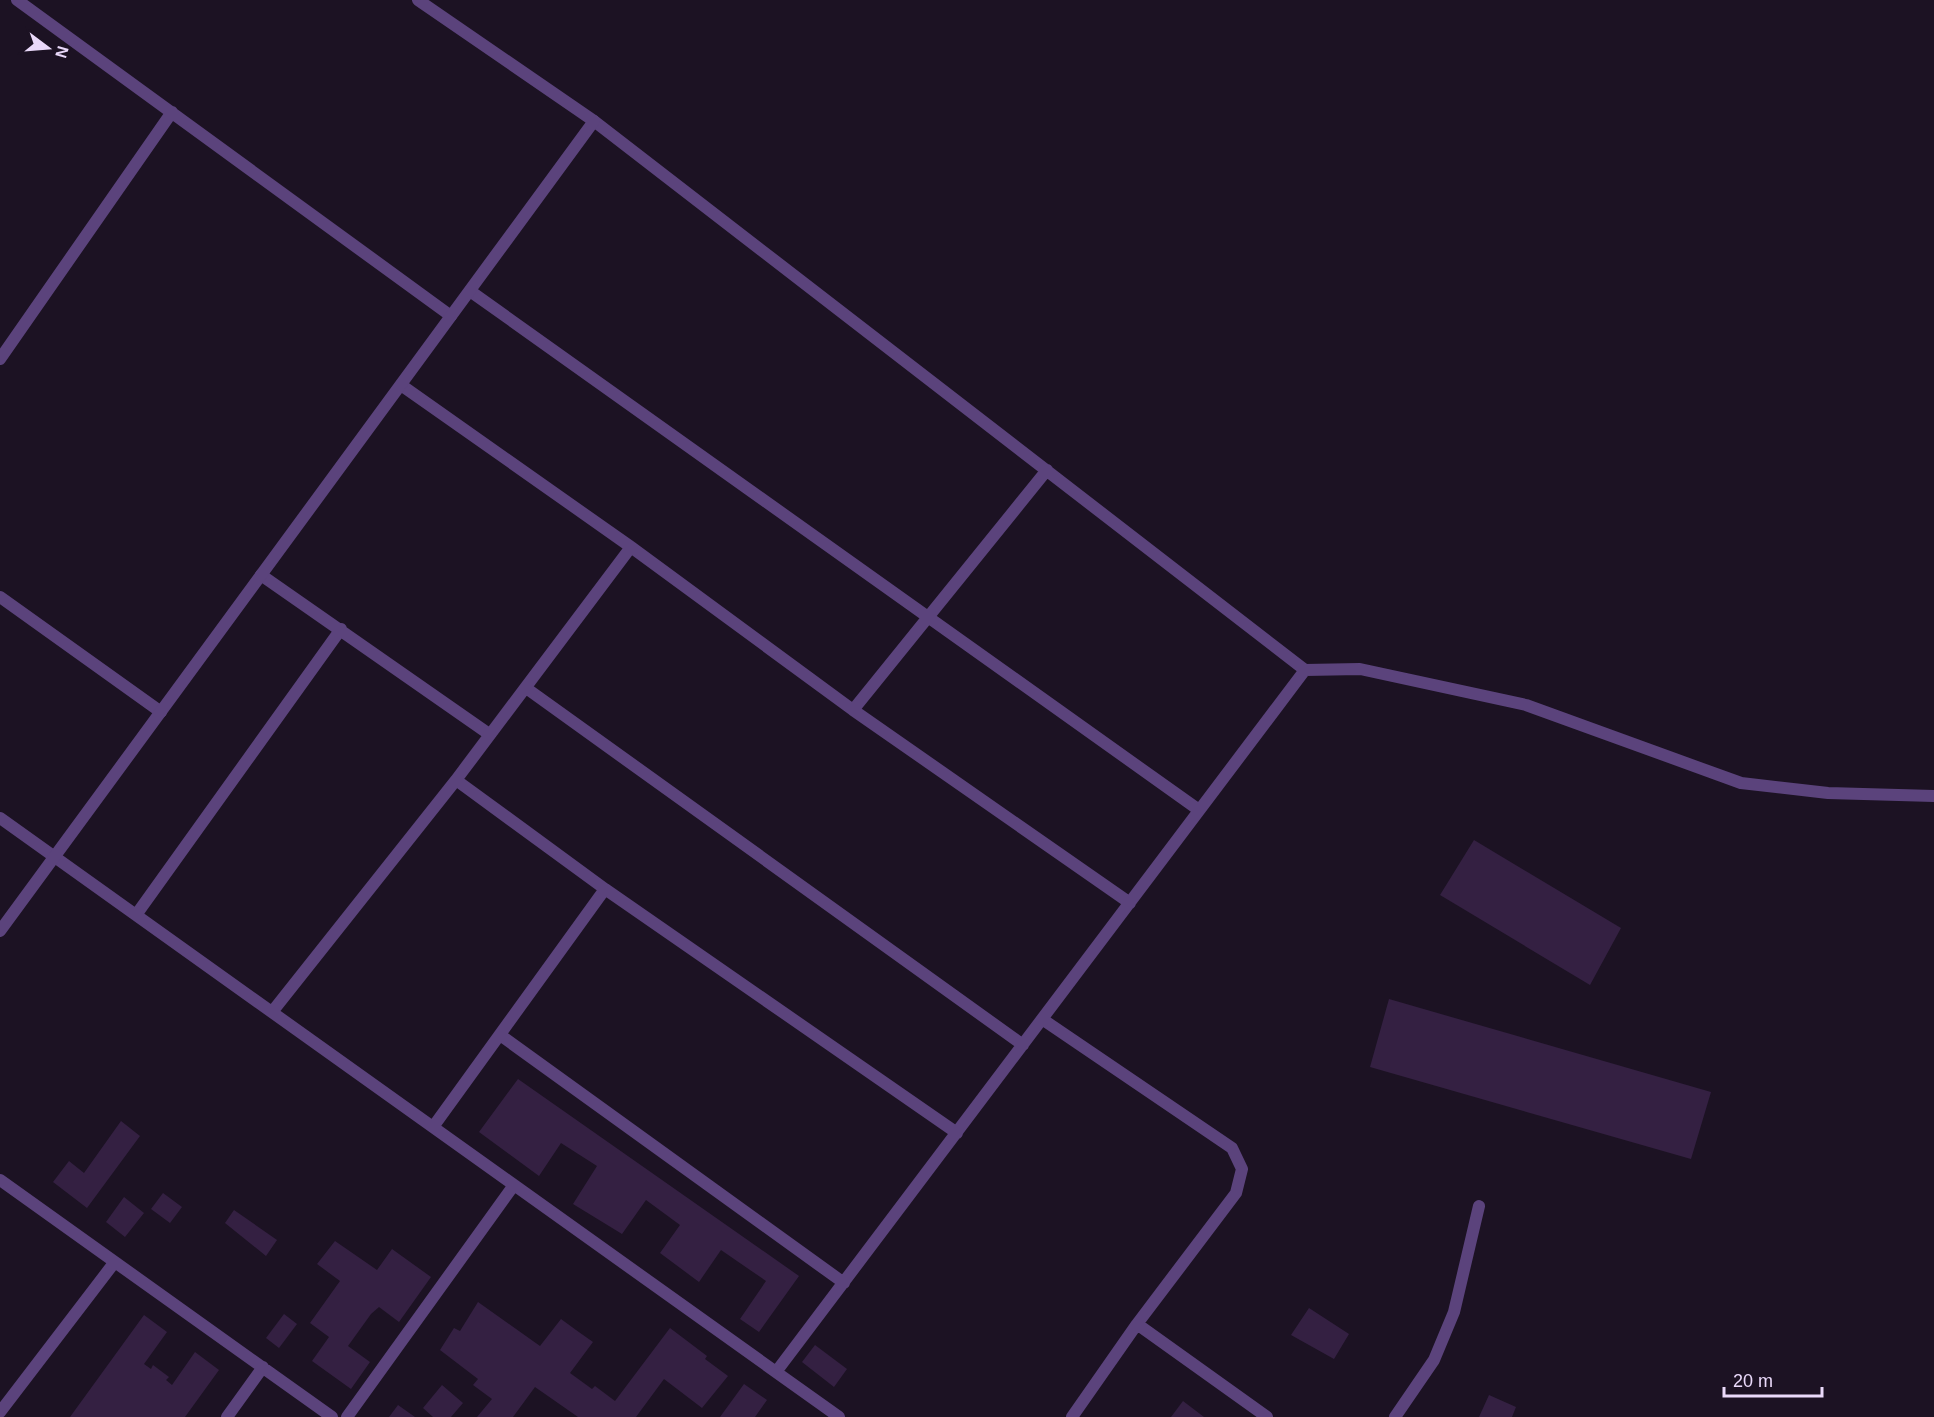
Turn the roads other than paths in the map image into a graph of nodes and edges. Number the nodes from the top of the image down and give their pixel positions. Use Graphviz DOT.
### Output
graph roads {
  1 [pos="17,0"];
  2 [pos="418,0"];
  3 [pos="172,112"];
  4 [pos="594,122"];
  5 [pos="470,291"];
  6 [pos="451,316"];
  7 [pos="0,359"];
  8 [pos="401,385"];
  9 [pos="1047,470"];
  10 [pos="631,547"];
  11 [pos="261,575"];
  12 [pos="0,597"];
  13 [pos="930,617"];
  14 [pos="341,629"];
  15 [pos="1305,670"];
  16 [pos="526,688"];
  17 [pos="852,710"];
  18 [pos="161,711"];
  19 [pos="489,734"];
  20 [pos="456,780"];
  21 [pos="1934,796"];
  22 [pos="1199,810"];
  23 [pos="0,818"];
  24 [pos="55,857"];
  25 [pos="605,889"];
  26 [pos="1130,903"];
  27 [pos="136,915"];
  28 [pos="0,931"];
  29 [pos="272,1012"];
  30 [pos="1042,1019"];
  31 [pos="500,1035"];
  32 [pos="1023,1045"];
  33 [pos="433,1127"];
  34 [pos="957,1133"];
  35 [pos="0,1180"];
  36 [pos="514,1185"];
  37 [pos="1479,1206"];
  38 [pos="114,1263"];
  39 [pos="844,1283"];
  40 [pos="1137,1324"];
  41 [pos="263,1367"];
  42 [pos="776,1372"];
  43 [pos="0,1412"];
  44 [pos="227,1417"];
  45 [pos="332,1417"];
  46 [pos="346,1417"];
  47 [pos="839,1417"];
  48 [pos="1072,1417"];
  49 [pos="1267,1417"];
  50 [pos="1395,1417"];
  1 -- 3 [label="street"];
  2 -- 4 [label="street"];
  3 -- 6 [label="street"];
  3 -- 7 [label="street"];
  4 -- 5 [label="street"];
  4 -- 9 [label="street"];
  5 -- 6 [label="street"];
  5 -- 13 [label="street"];
  6 -- 8 [label="street"];
  8 -- 10 [label="street"];
  8 -- 11 [label="street"];
  9 -- 13 [label="street"];
  9 -- 15 [label="street"];
  10 -- 16 [label="street"];
  10 -- 17 [label="street"];
  11 -- 14 [label="street"];
  11 -- 18 [label="street"];
  12 -- 18 [label="street"];
  13 -- 17 [label="street"];
  13 -- 22 [label="street"];
  14 -- 19 [label="street"];
  14 -- 27 [label="street"];
  15 -- 21 [label="street"];
  15 -- 22 [label="street"];
  16 -- 19 [label="street"];
  16 -- 32 [label="street"];
  17 -- 26 [label="street"];
  18 -- 24 [label="street"];
  19 -- 20 [label="street"];
  20 -- 25 [label="street"];
  20 -- 29 [label="street"];
  22 -- 26 [label="street"];
  23 -- 24 [label="street"];
  24 -- 27 [label="street"];
  24 -- 28 [label="street"];
  25 -- 31 [label="street"];
  25 -- 34 [label="street"];
  26 -- 30 [label="street"];
  27 -- 29 [label="street"];
  29 -- 33 [label="street"];
  30 -- 32 [label="street"];
  30 -- 40 [label="street"];
  31 -- 33 [label="street"];
  31 -- 39 [label="street"];
  32 -- 34 [label="street"];
  33 -- 36 [label="street"];
  34 -- 39 [label="street"];
  35 -- 38 [label="street"];
  36 -- 42 [label="street"];
  36 -- 46 [label="street"];
  37 -- 50 [label="street"];
  38 -- 41 [label="street"];
  38 -- 43 [label="street"];
  39 -- 42 [label="street"];
  40 -- 48 [label="street"];
  40 -- 49 [label="street"];
  41 -- 44 [label="street"];
  41 -- 45 [label="street"];
  42 -- 47 [label="street"];
}
